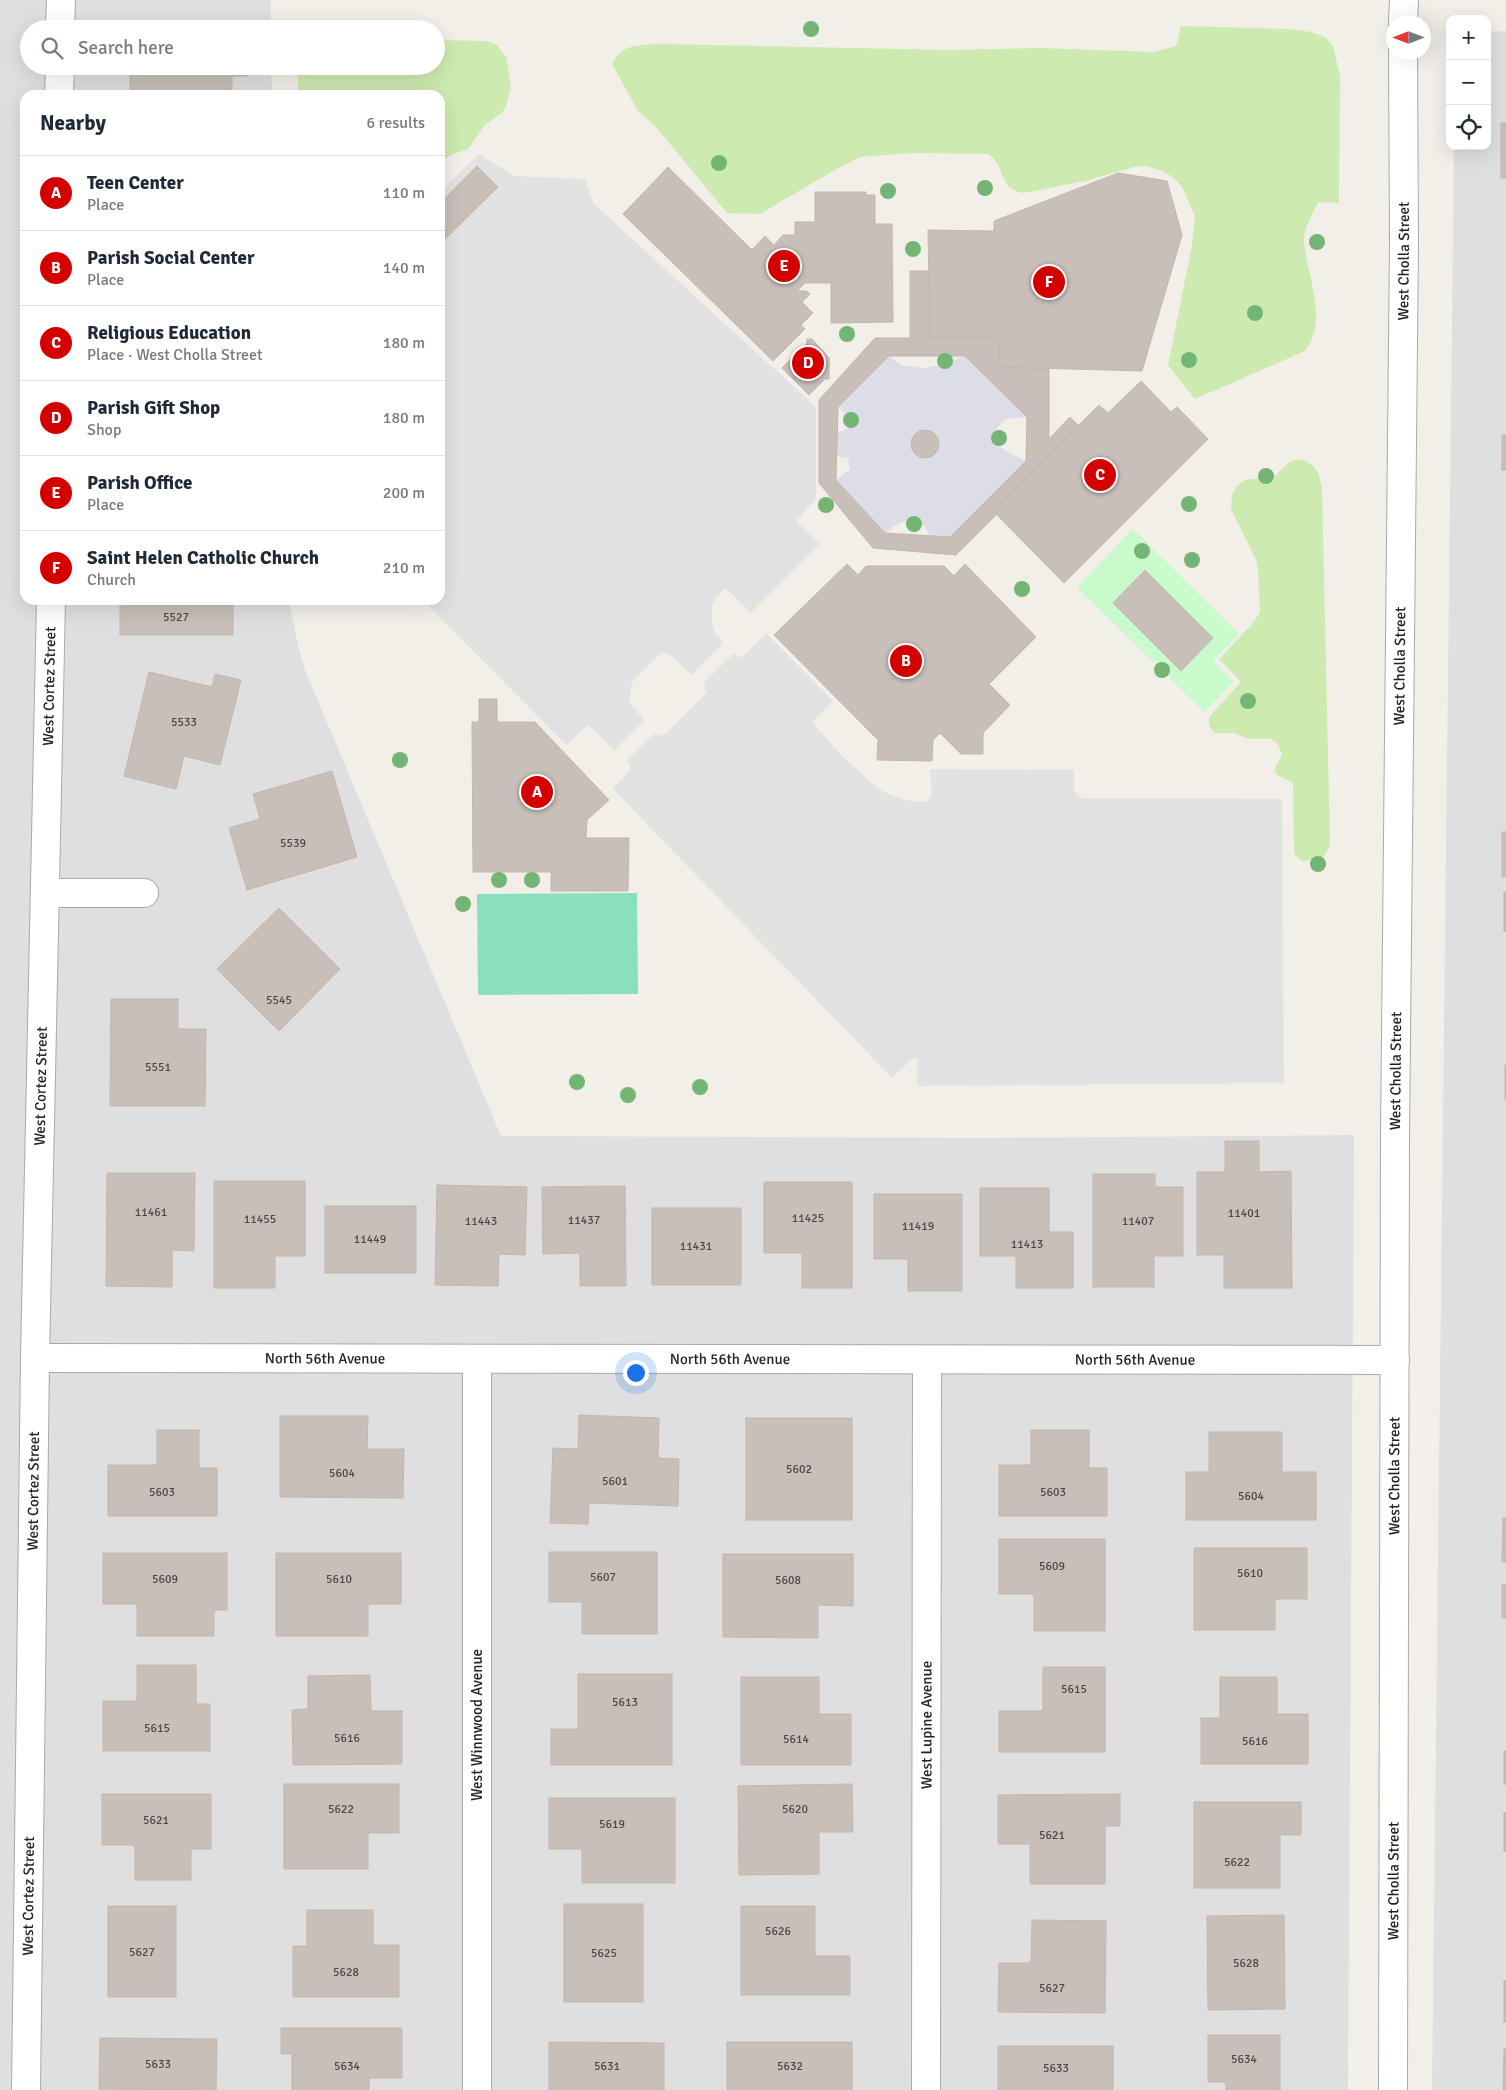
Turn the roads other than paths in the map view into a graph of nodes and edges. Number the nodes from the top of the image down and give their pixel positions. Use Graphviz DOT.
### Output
graph roads {
  1 [pos="61,0"];
  2 [pos="1404,0"];
  3 [pos="1403,15"];
  4 [pos="60,20"];
  5 [pos="1403,60"];
  6 [pos="60,75"];
  7 [pos="59,90"];
  8 [pos="51,605"];
  9 [pos="46,893"];
  10 [pos="144,893"];
  11 [pos="35,1358"];
  12 [pos="477,1359"];
  13 [pos="927,1360"];
  14 [pos="1395,1360"];
  15 [pos="26,2090"];
  16 [pos="477,2090"];
  17 [pos="926,2090"];
  18 [pos="1393,2090"];
  1 -- 4 [label="street"];
  2 -- 3 [label="street"];
  5 -- 14 [label="street, West Cholla Street"];
  6 -- 7 [label="street"];
  8 -- 9 [label="street, West Cortez Street"];
  9 -- 10 [label="street"];
  9 -- 11 [label="street, West Cortez Street"];
  11 -- 12 [label="street, North 56th Avenue"];
  11 -- 15 [label="street, West Cortez Street"];
  12 -- 13 [label="street, North 56th Avenue"];
  12 -- 16 [label="street, West Winnwood Avenue"];
  13 -- 14 [label="street, North 56th Avenue"];
  13 -- 17 [label="street, West Lupine Avenue"];
  14 -- 18 [label="street, West Cholla Street"];
}
